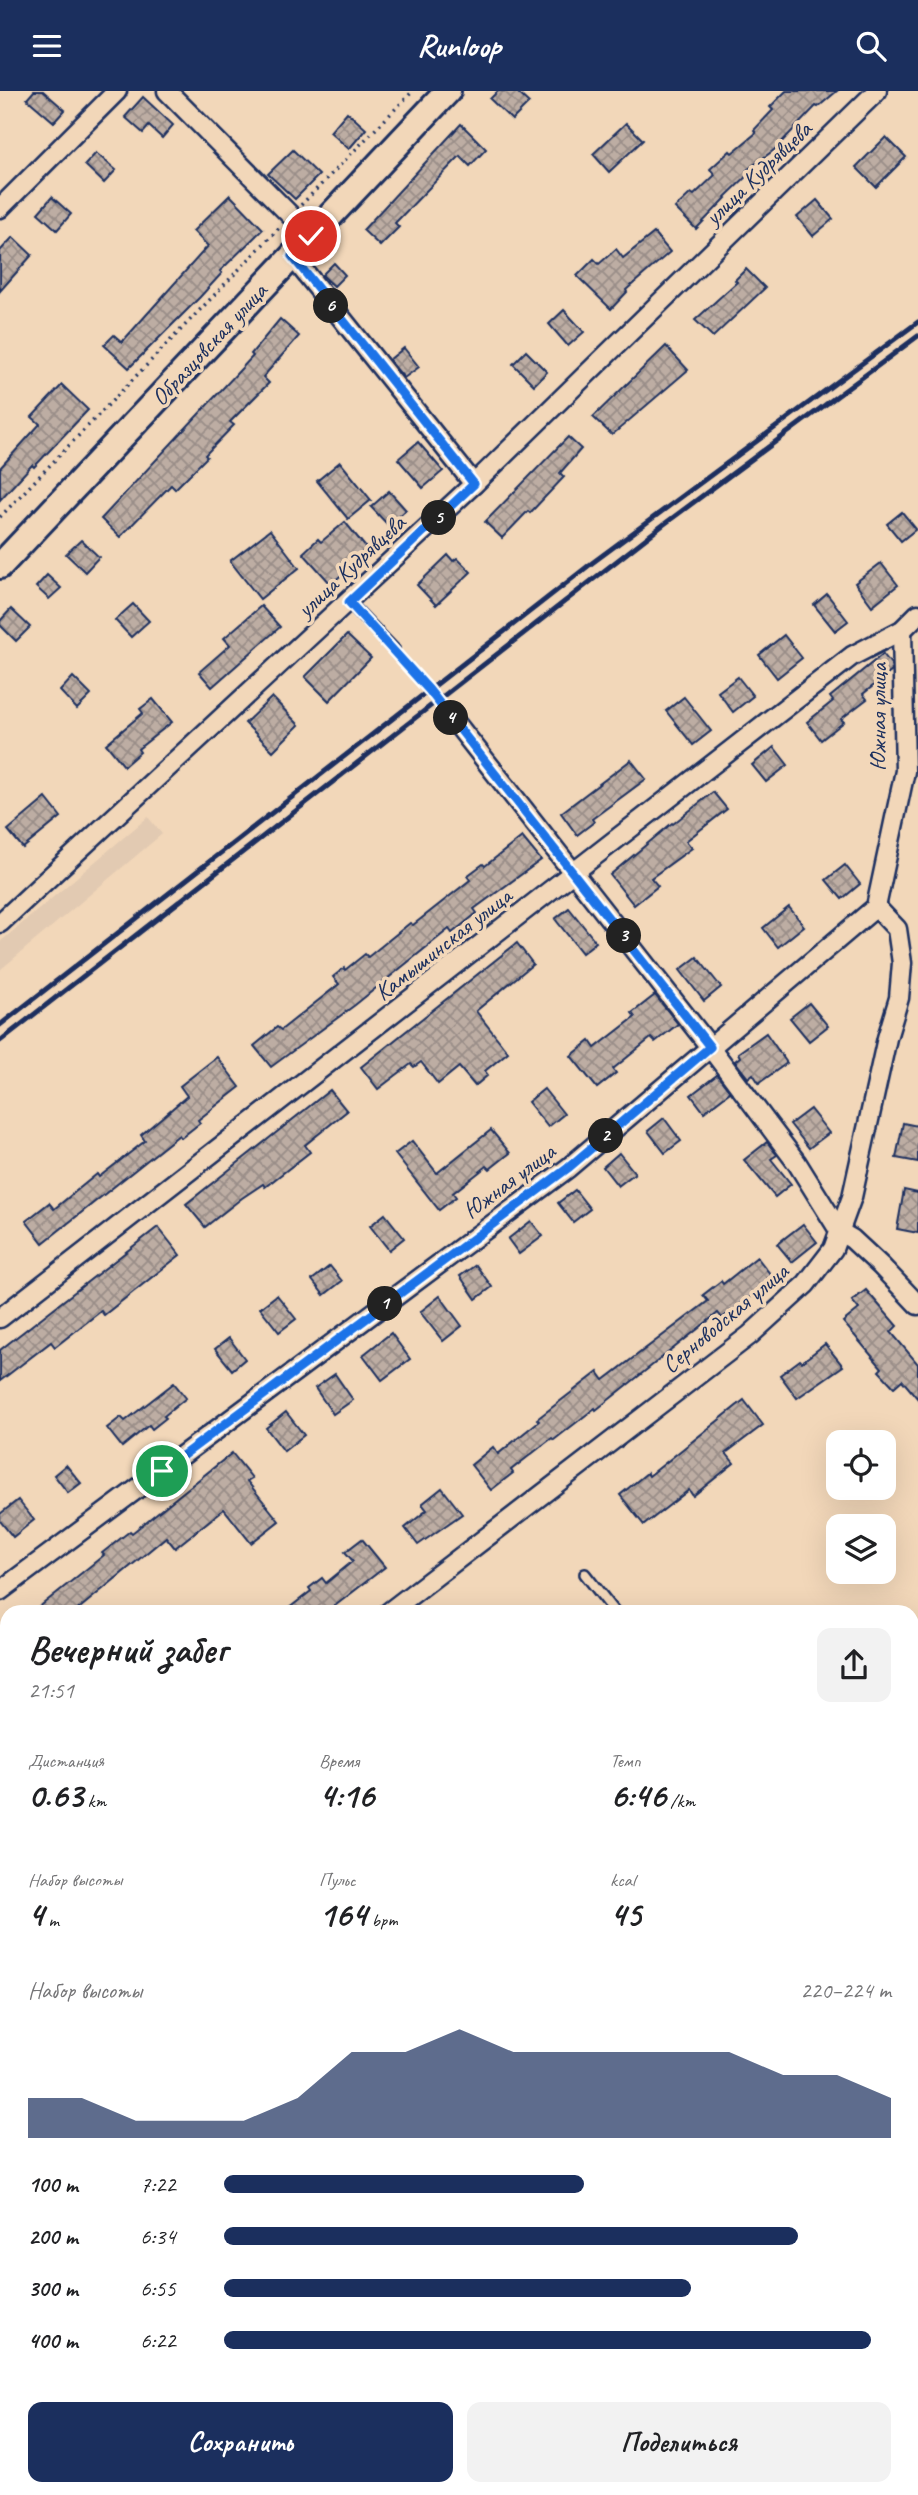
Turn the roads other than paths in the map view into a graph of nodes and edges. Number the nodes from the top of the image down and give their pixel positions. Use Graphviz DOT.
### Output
graph roads {
  1 [pos="117,91"];
  2 [pos="167,91"];
  3 [pos="448,91"];
  4 [pos="877,91"];
  5 [pos="0,208"];
  6 [pos="311,236"];
  7 [pos="292,256"];
  8 [pos="474,484"];
  9 [pos="0,566"];
  10 [pos="349,602"];
  11 [pos="918,614"];
  12 [pos="902,630"];
  13 [pos="394,649"];
  14 [pos="456,723"];
  15 [pos="574,873"];
  16 [pos="876,907"];
  17 [pos="0,923"];
  18 [pos="710,1047"];
  19 [pos="840,1232"];
  20 [pos="918,1305"];
  21 [pos="0,1318"];
  22 [pos="585,1574"];
  23 [pos="0,1591"];
  24 [pos="398,1605"];
  25 [pos="609,1605"];
  1 -- 5 [label="street"];
  2 -- 6 [label="street"];
  3 -- 6 [label="main road, Образцовская улица"];
  4 -- 8 [label="street, улица Кудрявцева"];
  6 -- 7 [label="main road, Образцовская улица"];
  7 -- 8 [label="street"];
  7 -- 9 [label="main road, Образцовская улица"];
  8 -- 10 [label="street, улица Кудрявцева"];
  10 -- 13 [label="lane"];
  10 -- 17 [label="street, улица Кудрявцева"];
  11 -- 12 [label="street, Камышинская улица"];
  12 -- 15 [label="street, Камышинская улица"];
  12 -- 16 [label="street, Южная улица"];
  14 -- 15 [label="street"];
  15 -- 18 [label="street"];
  15 -- 21 [label="street, Камышинская улица"];
  16 -- 18 [label="street, Южная улица"];
  16 -- 19 [label="street, Серноводская улица"];
  18 -- 19 [label="street"];
  18 -- 23 [label="street, Южная улица"];
  19 -- 20 [label="street"];
  19 -- 24 [label="street, Серноводская улица"];
  22 -- 25 [label="lane"];
}
